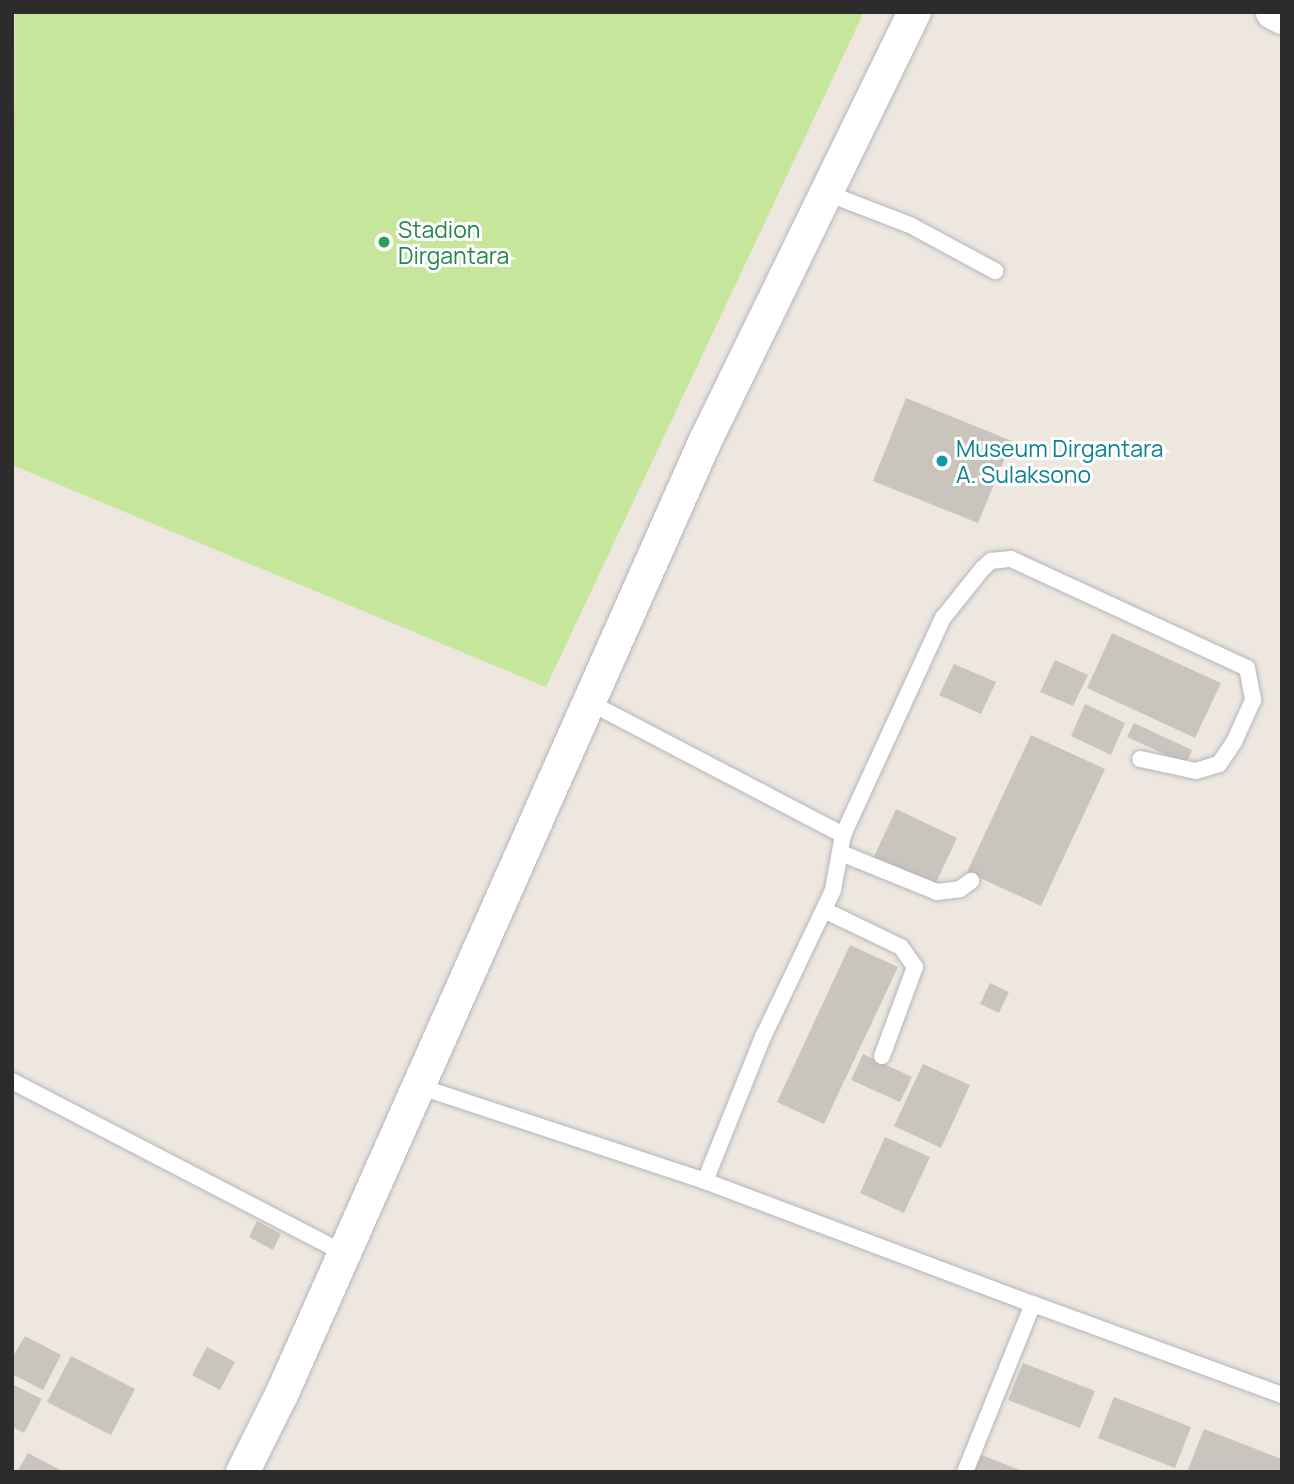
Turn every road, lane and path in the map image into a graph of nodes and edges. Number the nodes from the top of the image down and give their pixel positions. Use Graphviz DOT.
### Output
graph roads {
  1 [pos="914,12"];
  2 [pos="1272,12"];
  3 [pos="1282,17"];
  4 [pos="824,192"];
  5 [pos="995,271"];
  6 [pos="587,701"];
  7 [pos="1140,759"];
  8 [pos="843,835"];
  9 [pos="841,853"];
  10 [pos="971,881"];
  11 [pos="824,910"];
  12 [pos="881,1056"];
  13 [pos="12,1081"];
  14 [pos="418,1086"];
  15 [pos="705,1181"];
  16 [pos="344,1253"];
  17 [pos="1033,1304"];
  18 [pos="1282,1395"];
  19 [pos="242,1472"];
  20 [pos="965,1472"];
  1 -- 4 [label="street"];
  2 -- 3 [label="street"];
  4 -- 5 [label="lane"];
  4 -- 6 [label="street"];
  6 -- 8 [label="lane"];
  6 -- 14 [label="street"];
  7 -- 8 [label="lane"];
  8 -- 9 [label="lane"];
  9 -- 10 [label="lane"];
  9 -- 11 [label="lane"];
  11 -- 12 [label="lane"];
  11 -- 15 [label="lane"];
  13 -- 16 [label="lane"];
  14 -- 15 [label="lane"];
  14 -- 16 [label="street"];
  15 -- 17 [label="lane"];
  16 -- 19 [label="street"];
  17 -- 18 [label="lane"];
  17 -- 20 [label="lane"];
}
